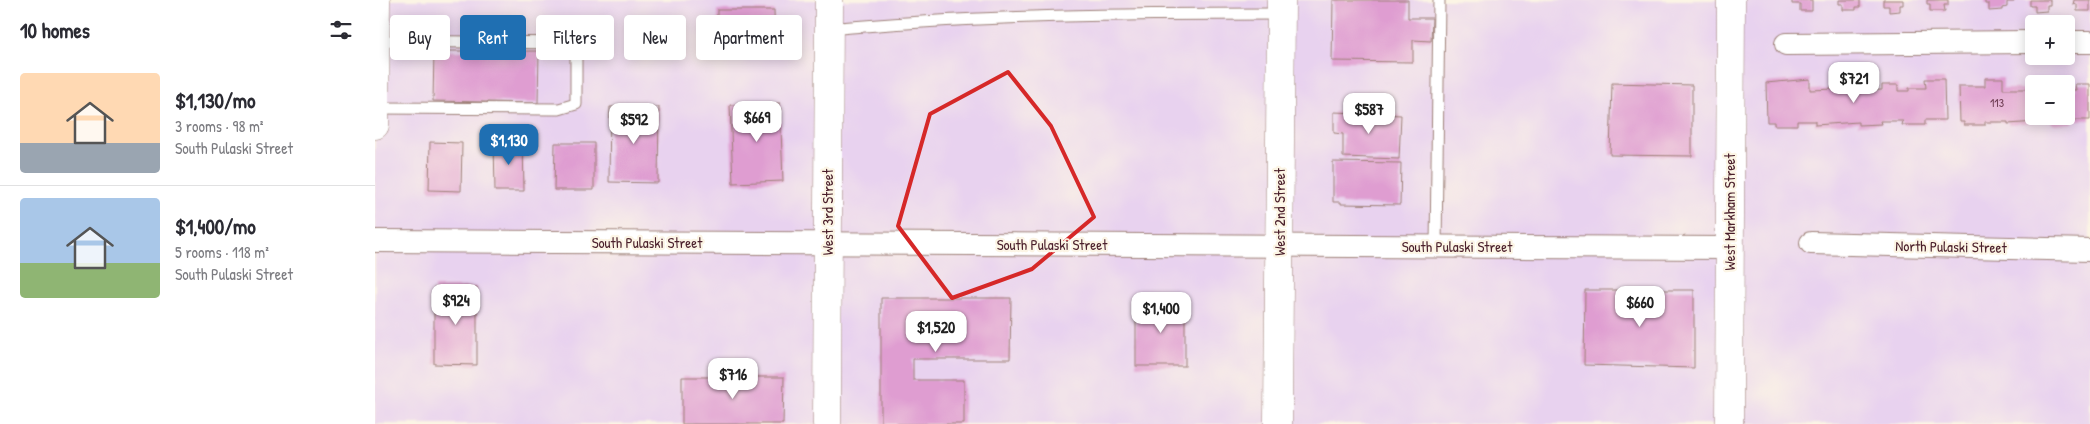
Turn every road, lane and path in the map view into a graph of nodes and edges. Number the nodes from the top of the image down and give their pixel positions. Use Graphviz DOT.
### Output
graph roads {
  1 [pos="375,0"];
  2 [pos="829,0"];
  3 [pos="1439,0"];
  4 [pos="1731,0"];
  5 [pos="1281,7"];
  6 [pos="829,28"];
  7 [pos="375,41"];
  8 [pos="2025,42"];
  9 [pos="2075,42"];
  10 [pos="2090,42"];
  11 [pos="1786,44"];
  12 [pos="375,108"];
  13 [pos="375,125"];
  14 [pos="375,241"];
  15 [pos="828,244"];
  16 [pos="1811,244"];
  17 [pos="1280,246"];
  18 [pos="1436,247"];
  19 [pos="1730,248"];
  20 [pos="2090,250"];
  21 [pos="827,424"];
  22 [pos="1279,424"];
  23 [pos="1729,424"];
  1 -- 7 [label="main road"];
  2 -- 6 [label="main road, West 3rd Street"];
  3 -- 18 [label="lane"];
  4 -- 19 [label="main road, West Markham Street"];
  5 -- 6 [label="lane"];
  5 -- 17 [label="main road, West 2nd Street"];
  6 -- 15 [label="main road, West 3rd Street"];
  7 -- 12 [label="main road"];
  7 -- 12 [label="lane"];
  8 -- 11 [label="street"];
  9 -- 10 [label="street"];
  12 -- 13 [label="main road"];
  14 -- 15 [label="street, South Pulaski Street"];
  15 -- 17 [label="street, South Pulaski Street"];
  15 -- 21 [label="main road, West 3rd Street"];
  16 -- 20 [label="street, North Pulaski Street"];
  17 -- 18 [label="street, South Pulaski Street"];
  17 -- 22 [label="main road, West 2nd Street"];
  18 -- 19 [label="street, South Pulaski Street"];
  19 -- 23 [label="main road, West Markham Street"];
}
